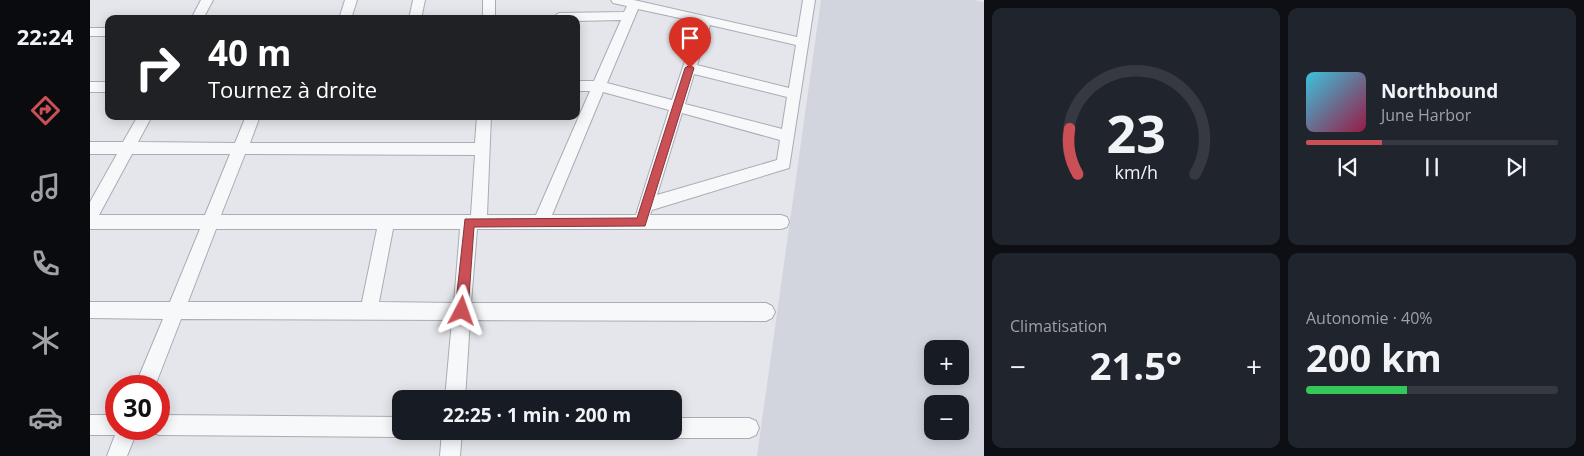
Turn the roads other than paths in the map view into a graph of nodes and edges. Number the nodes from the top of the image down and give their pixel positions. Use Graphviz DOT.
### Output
graph roads {
  1 [pos="207,0"];
  2 [pos="352,0"];
  3 [pos="419,0"];
  4 [pos="490,0"];
  5 [pos="617,0"];
  6 [pos="809,0"];
  7 [pos="631,10"];
  8 [pos="199,15"];
  9 [pos="346,15"];
  10 [pos="416,15"];
  11 [pos="489,15"];
  12 [pos="580,15"];
  13 [pos="705,20"];
  14 [pos="90,32"];
  15 [pos="105,32"];
  16 [pos="802,42"];
  17 [pos="690,68"];
  18 [pos="90,86"];
  19 [pos="105,86"];
  20 [pos="580,86"];
  21 [pos="599,86"];
  22 [pos="795,94"];
  23 [pos="678,106"];
  24 [pos="142,120"];
  25 [pos="251,120"];
  26 [pos="484,120"];
  27 [pos="788,136"];
  28 [pos="90,148"];
  29 [pos="127,148"];
  30 [pos="240,148"];
  31 [pos="483,149"];
  32 [pos="646,205"];
  33 [pos="90,218"];
  34 [pos="90,222"];
  35 [pos="211,222"];
  36 [pos="386,222"];
  37 [pos="474,222"];
  38 [pos="541,222"];
  39 [pos="641,222"];
  40 [pos="781,222"];
  41 [pos="90,310"];
  42 [pos="176,310"];
  43 [pos="369,311"];
  44 [pos="462,311"];
  45 [pos="766,312"];
  46 [pos="149,375"];
  47 [pos="455,390"];
  48 [pos="90,425"];
  49 [pos="105,425"];
  50 [pos="170,425"];
  51 [pos="392,427"];
  52 [pos="682,428"];
  53 [pos="749,428"];
  54 [pos="124,440"];
  55 [pos="451,440"];
  56 [pos="117,456"];
  57 [pos="450,456"];
  1 -- 8 [label="street"];
  2 -- 9 [label="street"];
  3 -- 10 [label="street"];
  4 -- 11 [label="street"];
  5 -- 7 [label="street"];
  6 -- 16 [label="street"];
  7 -- 12 [label="street"];
  7 -- 13 [label="street"];
  7 -- 21 [label="street"];
  13 -- 16 [label="street"];
  13 -- 17 [label="street"];
  14 -- 15 [label="street"];
  16 -- 22 [label="street"];
  17 -- 22 [label="street"];
  17 -- 23 [label="street"];
  18 -- 19 [label="street"];
  20 -- 21 [label="street"];
  21 -- 23 [label="street"];
  21 -- 38 [label="street"];
  22 -- 27 [label="street"];
  23 -- 27 [label="street"];
  23 -- 32 [label="street"];
  24 -- 29 [label="street"];
  25 -- 30 [label="street"];
  26 -- 31 [label="street"];
  27 -- 32 [label="street"];
  28 -- 29 [label="street"];
  29 -- 30 [label="street"];
  29 -- 33 [label="street"];
  30 -- 31 [label="street"];
  30 -- 35 [label="street"];
  31 -- 37 [label="street"];
  32 -- 39 [label="street"];
  34 -- 35 [label="street"];
  35 -- 36 [label="street"];
  35 -- 42 [label="street"];
  36 -- 37 [label="street"];
  36 -- 43 [label="street"];
  37 -- 38 [label="street"];
  37 -- 44 [label="street"];
  38 -- 39 [label="street"];
  39 -- 40 [label="street"];
  41 -- 42 [label="street"];
  42 -- 43 [label="street"];
  42 -- 46 [label="street"];
  43 -- 44 [label="street"];
  44 -- 45 [label="street"];
  44 -- 47 [label="street"];
  48 -- 49 [label="street"];
  50 -- 51 [label="street"];
  52 -- 53 [label="street"];
  54 -- 56 [label="street"];
  55 -- 57 [label="street"];
}
